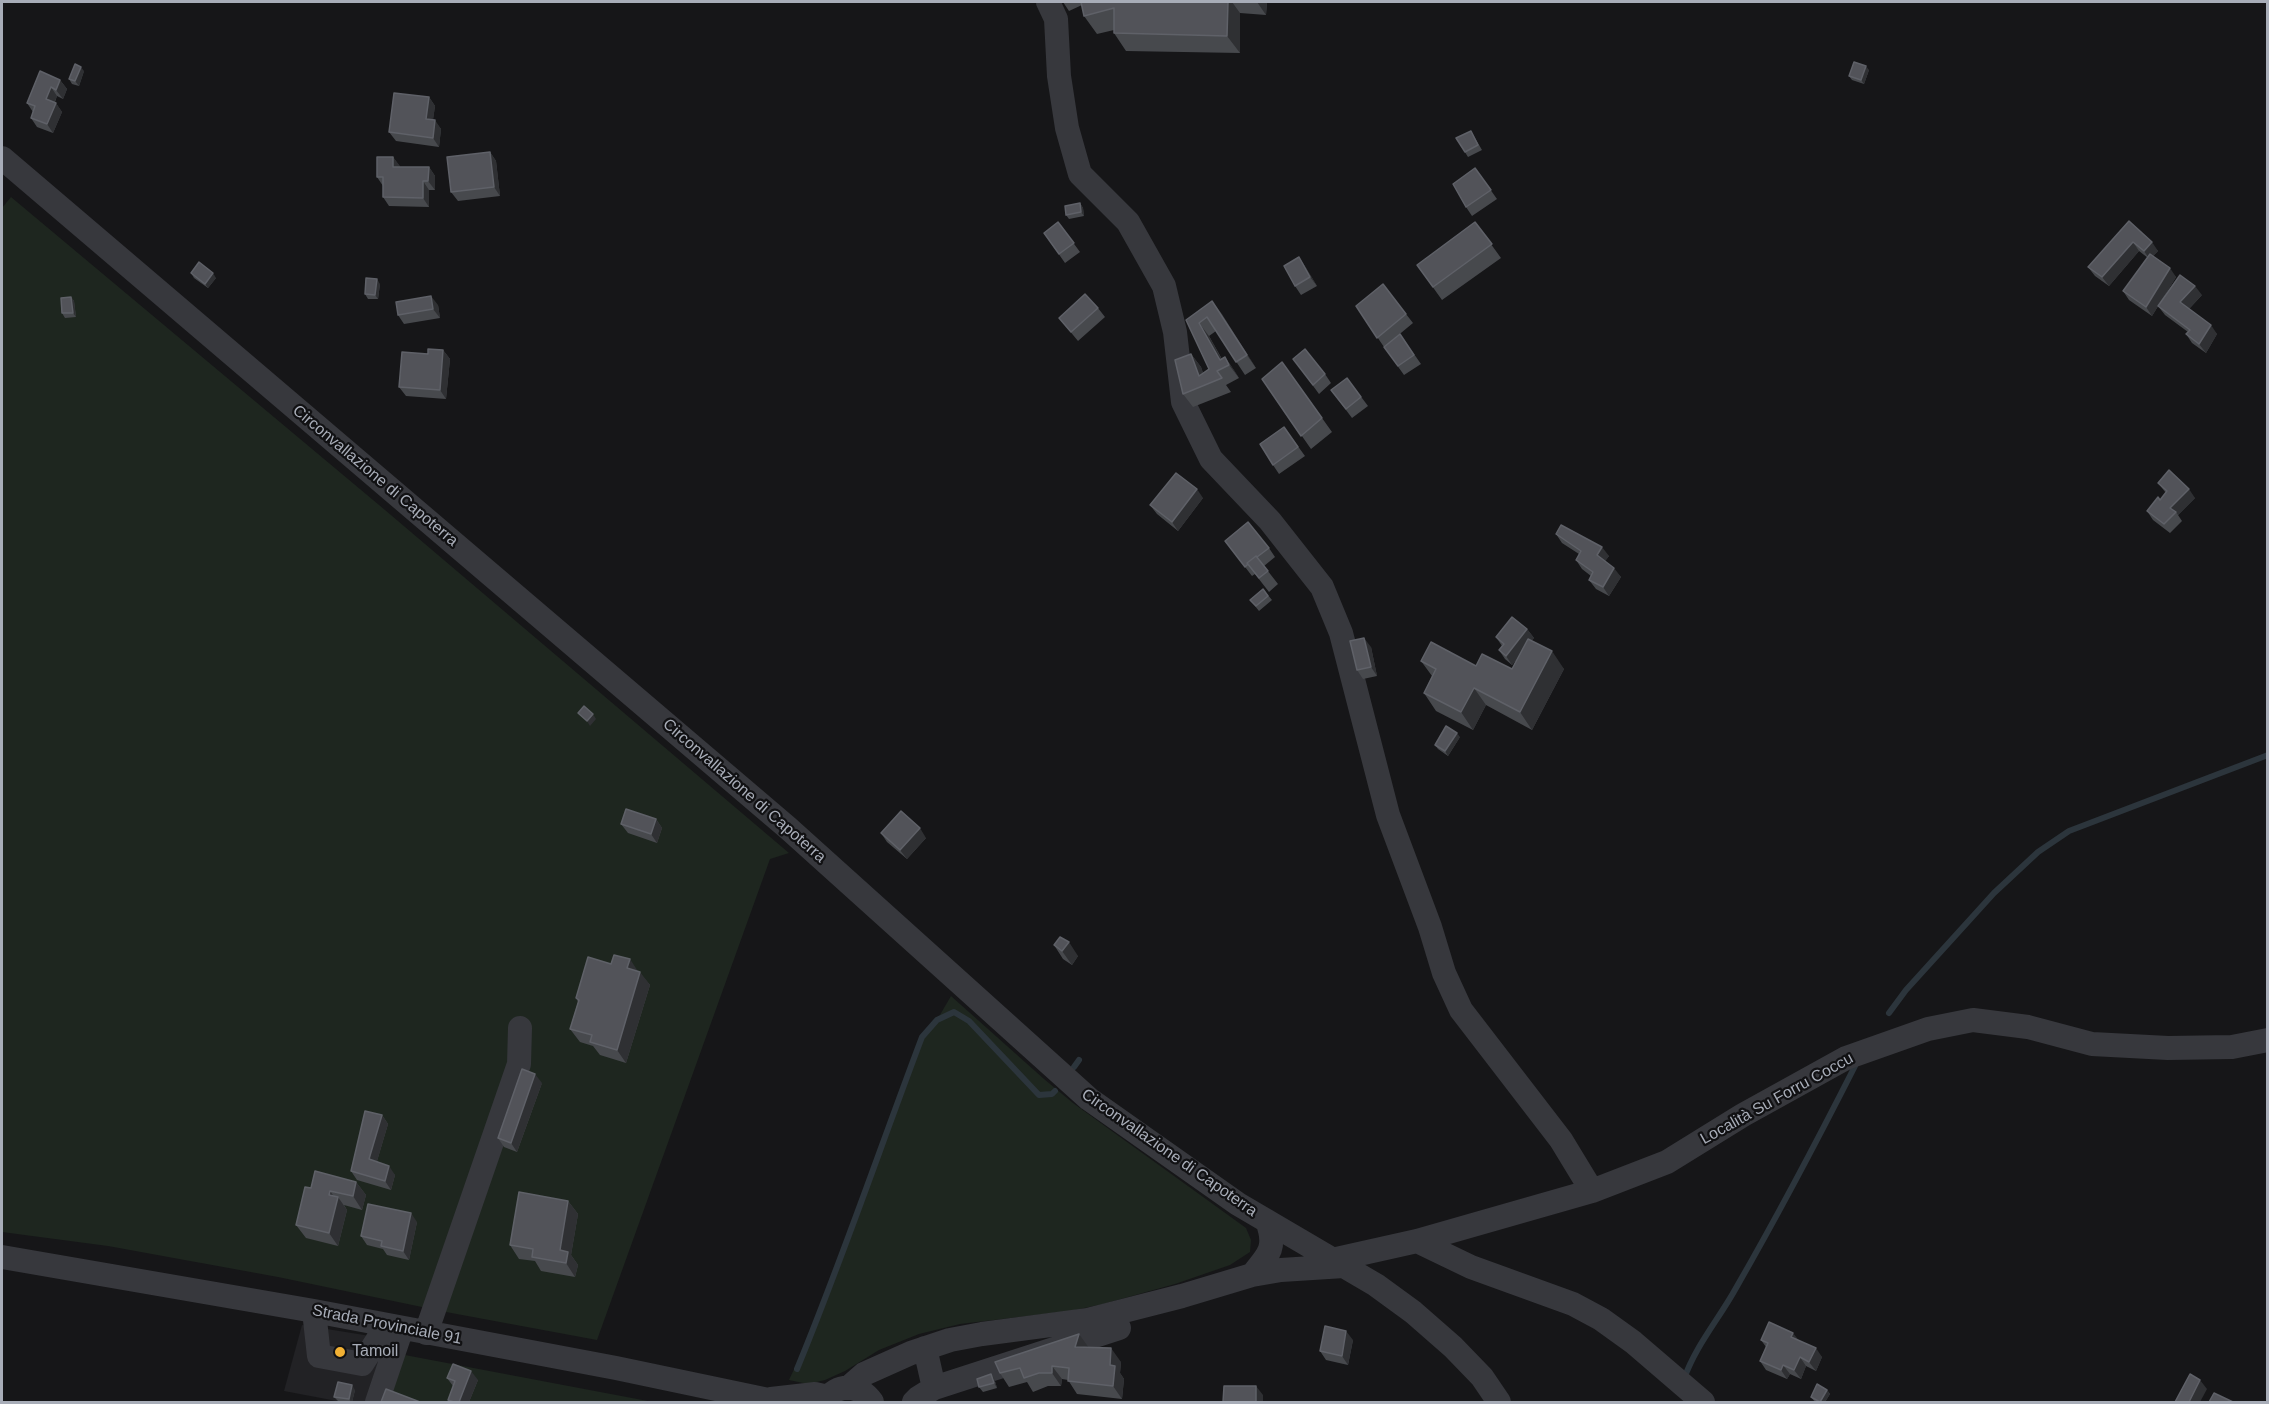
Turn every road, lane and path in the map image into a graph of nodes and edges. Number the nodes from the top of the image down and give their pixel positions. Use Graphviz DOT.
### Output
graph roads {
  1 [pos="1048,2"];
  2 [pos="2,158"];
  3 [pos="520,1028"];
  4 [pos="2268,1040"];
  5 [pos="1592,1191"];
  6 [pos="1267,1221"];
  7 [pos="1417,1241"];
  8 [pos="1369,1251"];
  9 [pos="2,1257"];
  10 [pos="1338,1263"];
  11 [pos="1249,1276"];
  12 [pos="1370,1281"];
  13 [pos="314,1311"];
  14 [pos="394,1327"];
  15 [pos="426,1333"];
  16 [pos="982,1334"];
  17 [pos="925,1348"];
  18 [pos="879,1368"];
  19 [pos="987,1370"];
  20 [pos="934,1388"];
  21 [pos="834,1396"];
  22 [pos="871,1400"];
  23 [pos="775,1401"];
  24 [pos="378,1402"];
  25 [pos="915,1402"];
  26 [pos="1499,1402"];
  27 [pos="1702,1402"];
  1 -- 5 [label="street"];
  2 -- 6 [label="street, Circonvallazione di Capoterra"];
  3 -- 15 [label="street"];
  4 -- 5 [label="street, Località Su Forru Coccu"];
  5 -- 7 [label="street, Località Su Forru Coccu"];
  6 -- 10 [label="street, Circonvallazione di Capoterra"];
  6 -- 11 [label="street"];
  7 -- 8 [label="street, Località Su Forru Coccu"];
  7 -- 27 [label="street"];
  8 -- 10 [label="street, Località Su Forru Coccu"];
  8 -- 12 [label="street"];
  9 -- 13 [label="street, Strada Provinciale 91"];
  10 -- 11 [label="street, Località Su Forru Coccu"];
  10 -- 12 [label="street, Circonvallazione di Capoterra"];
  11 -- 16 [label="street, Località Su Forru Coccu"];
  11 -- 19 [label="street"];
  12 -- 26 [label="street, Circonvallazione di Capoterra"];
  13 -- 14 [label="street, Strada Provinciale 91"];
  13 -- 14 [label="street"];
  14 -- 15 [label="street, Strada Provinciale 91"];
  14 -- 24 [label="street"];
  15 -- 23 [label="street, Strada Provinciale 91"];
  16 -- 17 [label="street, Località Su Forru Coccu"];
  16 -- 19 [label="street"];
  17 -- 18 [label="street, Località Su Forru Coccu"];
  17 -- 20 [label="street"];
  18 -- 21 [label="street, Località Su Forru Coccu"];
  18 -- 22 [label="street"];
  19 -- 20 [label="street"];
  20 -- 25 [label="street"];
  21 -- 22 [label="street"];
  21 -- 23 [label="street, Strada Provinciale 91"];
}
